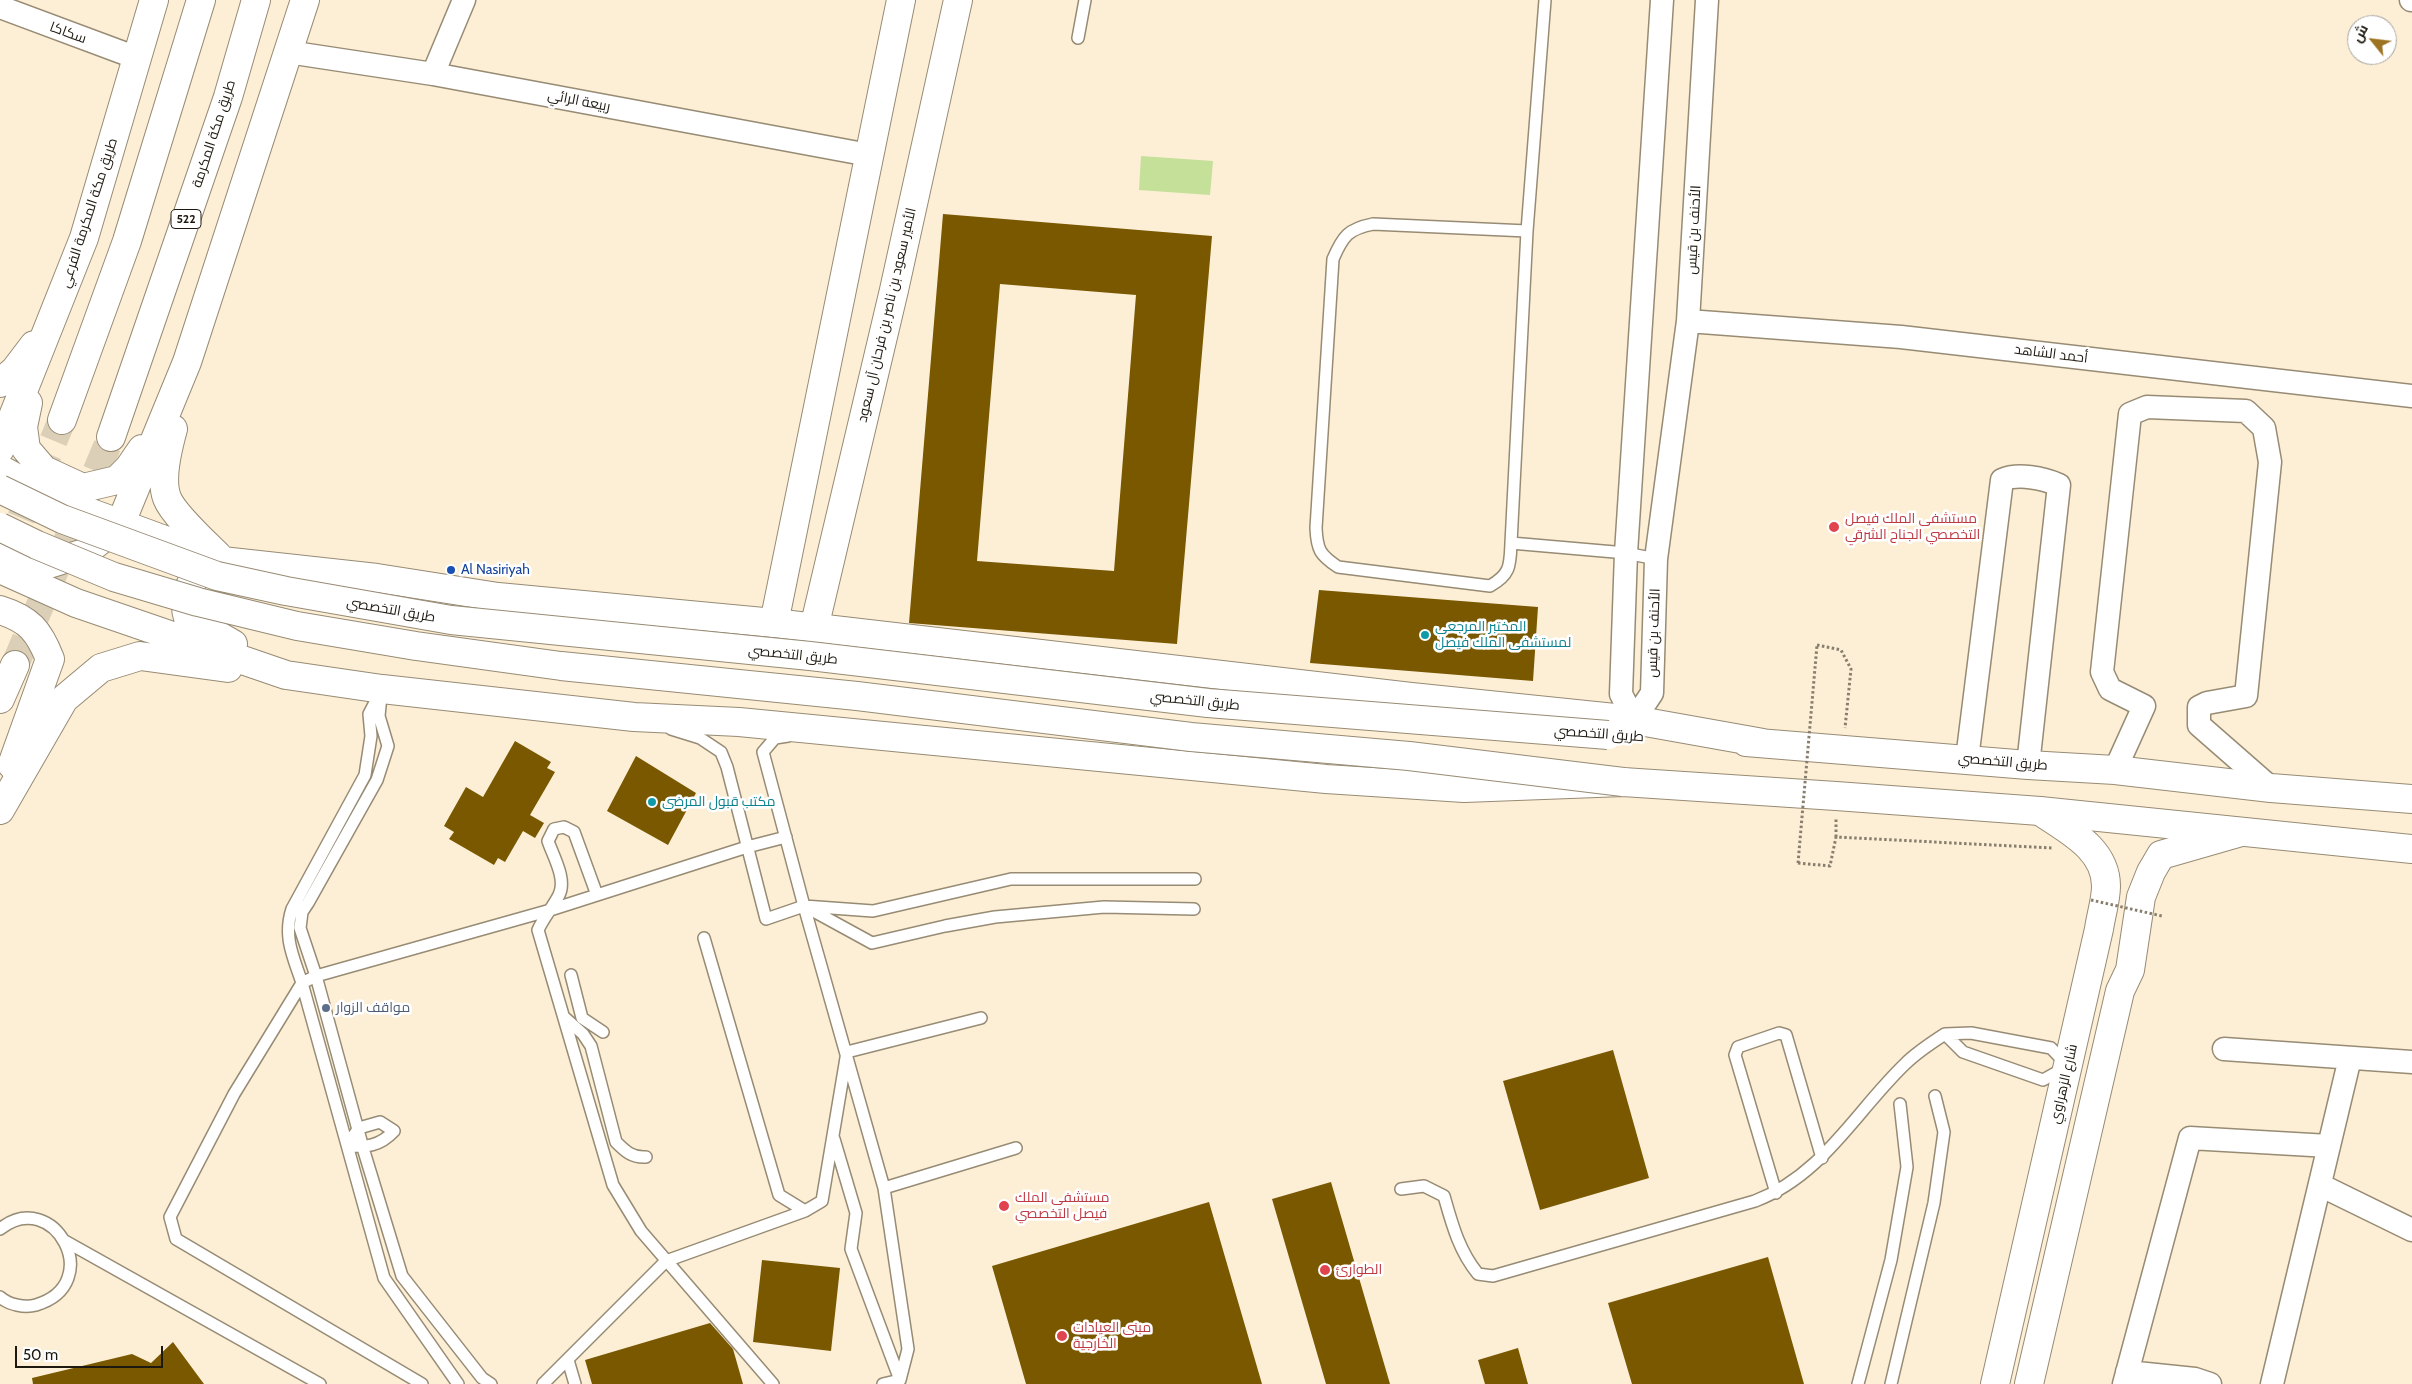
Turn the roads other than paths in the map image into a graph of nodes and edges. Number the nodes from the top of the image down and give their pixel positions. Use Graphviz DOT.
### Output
graph roads {
  1 [pos="154,0"];
  2 [pos="201,0"];
  3 [pos="256,0"];
  4 [pos="305,0"];
  5 [pos="464,0"];
  6 [pos="900,0"];
  7 [pos="958,0"];
  8 [pos="1085,0"];
  9 [pos="1545,0"];
  10 [pos="1662,0"];
  11 [pos="1707,0"];
  12 [pos="0,8"];
  13 [pos="1078,38"];
  14 [pos="288,52"];
  15 [pos="137,58"];
  16 [pos="433,74"];
  17 [pos="869,155"];
  18 [pos="1527,232"];
  19 [pos="54,318"];
  20 [pos="1688,321"];
  21 [pos="187,362"];
  22 [pos="0,383"];
  23 [pos="2412,396"];
  24 [pos="62,420"];
  25 [pos="111,437"];
  26 [pos="0,449"];
  27 [pos="0,469"];
  28 [pos="0,489"];
  29 [pos="120,525"];
  30 [pos="0,527"];
  31 [pos="1511,543"];
  32 [pos="1626,553"];
  33 [pos="0,556"];
  34 [pos="1656,559"];
  35 [pos="222,560"];
  36 [pos="0,569"];
  37 [pos="0,610"];
  38 [pos="774,623"];
  39 [pos="814,628"];
  40 [pos="15,665"];
  41 [pos="286,675"];
  42 [pos="382,689"];
  43 [pos="0,699"];
  44 [pos="634,717"];
  45 [pos="1634,720"];
  46 [pos="826,731"];
  47 [pos="1763,743"];
  48 [pos="1967,759"];
  49 [pos="2028,765"];
  50 [pos="2115,770"];
  51 [pos="1623,782"];
  52 [pos="2271,788"];
  53 [pos="0,796"];
  54 [pos="2412,799"];
  55 [pos="0,810"];
  56 [pos="2040,811"];
  57 [pos="2241,832"];
  58 [pos="786,837"];
  59 [pos="747,847"];
  60 [pos="2412,849"];
  61 [pos="1195,879"];
  62 [pos="597,895"];
  63 [pos="804,906"];
  64 [pos="1194,909"];
  65 [pos="547,911"];
  66 [pos="704,938"];
  67 [pos="571,975"];
  68 [pos="316,976"];
  69 [pos="302,983"];
  70 [pos="2086,984"];
  71 [pos="2120,992"];
  72 [pos="564,1017"];
  73 [pos="981,1018"];
  74 [pos="603,1032"];
  75 [pos="1945,1034"];
  76 [pos="2224,1049"];
  77 [pos="847,1052"];
  78 [pos="2350,1058"];
  79 [pos="2412,1062"];
  80 [pos="2068,1066"];
  81 [pos="1935,1096"];
  82 [pos="1900,1104"];
  83 [pos="359,1128"];
  84 [pos="833,1136"];
  85 [pos="346,1145"];
  86 [pos="2329,1146"];
  87 [pos="363,1148"];
  88 [pos="1016,1148"];
  89 [pos="646,1156"];
  90 [pos="1822,1158"];
  91 [pos="2320,1185"];
  92 [pos="884,1188"];
  93 [pos="1401,1189"];
  94 [pos="1776,1193"];
  95 [pos="805,1211"];
  96 [pos="0,1229"];
  97 [pos="2412,1230"];
  98 [pos="65,1241"];
  99 [pos="666,1262"];
  100 [pos="0,1297"];
  101 [pos="568,1360"];
  102 [pos="2126,1378"];
  103 [pos="900,1380"];
  104 [pos="320,1384"];
  105 [pos="422,1384"];
  106 [pos="458,1384"];
  107 [pos="491,1384"];
  108 [pos="543,1384"];
  109 [pos="575,1384"];
  110 [pos="773,1384"];
  111 [pos="883,1384"];
  112 [pos="1858,1384"];
  113 [pos="1890,1384"];
  114 [pos="1995,1384"];
  115 [pos="2029,1384"];
  116 [pos="2210,1384"];
  117 [pos="2272,1384"];
  1 -- 15 [label="main road, طريق مكة المكرمة الفرعي"];
  2 -- 24 [label="main road"];
  3 -- 25 [label="main road, طريق مكة المكرمة / 522"];
  4 -- 14 [label="main road"];
  5 -- 16 [label="street"];
  6 -- 17 [label="main road"];
  7 -- 39 [label="main road, الأمير سعود بن ناصر بن فرحان آل سعود"];
  8 -- 13 [label="lane"];
  9 -- 18 [label="lane"];
  10 -- 32 [label="street"];
  11 -- 20 [label="street, الأحنف بن قيس"];
  12 -- 15 [label="street, سكاكا"];
  14 -- 16 [label="street, ربيعة الرائي"];
  14 -- 21 [label="main road"];
  15 -- 19 [label="main road, طريق مكة المكرمة الفرعي"];
  16 -- 17 [label="street, ربيعة الرائي"];
  17 -- 38 [label="main road"];
  18 -- 31 [label="lane"];
  18 -- 31 [label="lane"];
  19 -- 21 [label="main road"];
  19 -- 22 [label="main road"];
  19 -- 26 [label="main road, طريق مكة المكرمة الفرعي"];
  20 -- 23 [label="street, أحمد الشاهد"];
  20 -- 34 [label="street, الأحنف بن قيس"];
  21 -- 29 [label="main road"];
  21 -- 35 [label="main road"];
  27 -- 29 [label="main road"];
  28 -- 47 [label="main road, طريق التخصصي, bridge"];
  29 -- 33 [label="main road"];
  29 -- 35 [label="main road"];
  30 -- 51 [label="main road, bridge"];
  31 -- 32 [label="lane"];
  32 -- 34 [label="lane"];
  32 -- 45 [label="street"];
  34 -- 45 [label="street, الأحنف بن قيس"];
  35 -- 38 [label="main road"];
  35 -- 41 [label="main road"];
  36 -- 41 [label="main road"];
  37 -- 53 [label="main road"];
  38 -- 39 [label="main road"];
  39 -- 45 [label="main road"];
  40 -- 43 [label="main road"];
  41 -- 42 [label="main road"];
  41 -- 55 [label="main road"];
  42 -- 44 [label="main road"];
  42 -- 68 [label="lane"];
  42 -- 69 [label="lane"];
  44 -- 46 [label="main road"];
  44 -- 59 [label="lane"];
  45 -- 47 [label="main road"];
  46 -- 51 [label="main road"];
  46 -- 58 [label="lane"];
  47 -- 48 [label="main road, طريق التخصصي"];
  48 -- 49 [label="main road, طريق التخصصي"];
  48 -- 49 [label="street"];
  49 -- 50 [label="main road, طريق التخصصي"];
  50 -- 52 [label="main road, طريق التخصصي"];
  50 -- 52 [label="street"];
  51 -- 56 [label="main road"];
  52 -- 54 [label="main road, طريق التخصصي"];
  56 -- 57 [label="main road"];
  56 -- 70 [label="main road, شارع الزهراوي"];
  57 -- 60 [label="main road"];
  57 -- 71 [label="main road"];
  58 -- 59 [label="lane"];
  58 -- 63 [label="lane"];
  59 -- 62 [label="lane"];
  59 -- 63 [label="lane"];
  61 -- 63 [label="lane"];
  62 -- 65 [label="lane"];
  62 -- 65 [label="lane"];
  63 -- 64 [label="lane"];
  63 -- 77 [label="lane"];
  65 -- 68 [label="lane"];
  65 -- 72 [label="lane"];
  66 -- 95 [label="lane"];
  67 -- 74 [label="lane"];
  68 -- 69 [label="lane"];
  68 -- 83 [label="lane"];
  69 -- 85 [label="lane"];
  69 -- 105 [label="lane"];
  70 -- 71 [label="main road"];
  70 -- 80 [label="main road, شارع الزهراوي"];
  71 -- 115 [label="main road"];
  72 -- 89 [label="lane"];
  72 -- 99 [label="lane"];
  73 -- 77 [label="lane"];
  75 -- 80 [label="lane"];
  75 -- 80 [label="lane"];
  75 -- 90 [label="lane"];
  76 -- 78 [label="street"];
  77 -- 84 [label="lane"];
  77 -- 92 [label="lane"];
  78 -- 79 [label="street"];
  78 -- 86 [label="street"];
  80 -- 114 [label="main road, شارع الزهراوي"];
  81 -- 113 [label="lane"];
  82 -- 112 [label="lane"];
  83 -- 85 [label="lane"];
  83 -- 87 [label="lane"];
  83 -- 87 [label="lane"];
  84 -- 95 [label="lane"];
  84 -- 103 [label="lane"];
  85 -- 87 [label="lane"];
  85 -- 106 [label="lane"];
  86 -- 91 [label="street"];
  86 -- 102 [label="street"];
  87 -- 107 [label="lane"];
  88 -- 92 [label="lane"];
  90 -- 94 [label="lane"];
  90 -- 94 [label="lane"];
  91 -- 97 [label="street"];
  91 -- 117 [label="street"];
  92 -- 103 [label="lane"];
  93 -- 94 [label="lane"];
  95 -- 99 [label="lane"];
  96 -- 98 [label="lane"];
  98 -- 100 [label="lane"];
  98 -- 104 [label="lane"];
  99 -- 101 [label="lane"];
  99 -- 110 [label="lane"];
  101 -- 108 [label="lane"];
  101 -- 109 [label="lane"];
  102 -- 116 [label="street"];
  103 -- 111 [label="lane"];
}
